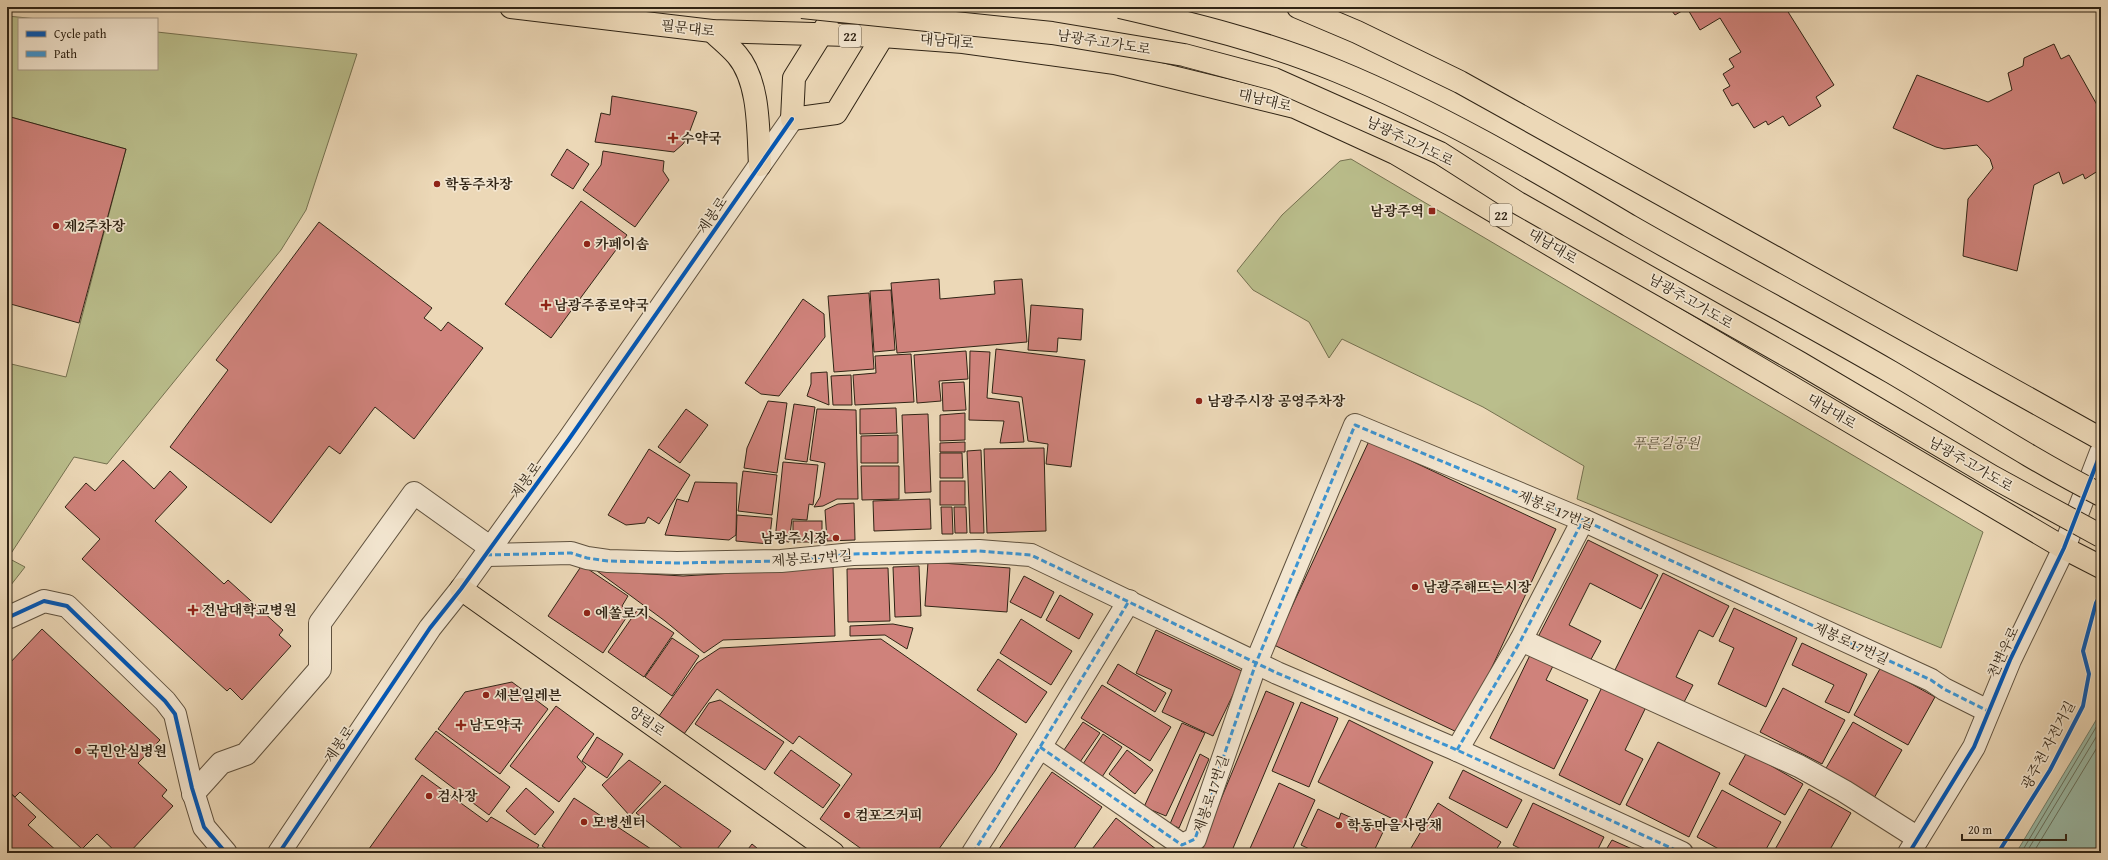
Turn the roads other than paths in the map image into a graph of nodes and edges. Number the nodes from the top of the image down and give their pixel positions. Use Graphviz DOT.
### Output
graph roads {
  1 [pos="510,7"];
  2 [pos="802,7"];
  3 [pos="839,7"];
  4 [pos="902,7"];
  5 [pos="1120,7"];
  6 [pos="1298,7"];
  7 [pos="712,31"];
  8 [pos="819,36"];
  9 [pos="882,36"];
  10 [pos="792,120"];
  11 [pos="760,165"];
  12 [pos="2101,439"];
  13 [pos="2101,452"];
  14 [pos="2101,495"];
  15 [pos="1583,520"];
  16 [pos="2101,536"];
  17 [pos="2064,548"];
  18 [pos="488,551"];
  19 [pos="2101,566"];
  20 [pos="461,589"];
  21 [pos="1129,601"];
  22 [pos="7,618"];
  23 [pos="1521,640"];
  24 [pos="1256,663"];
  25 [pos="1988,711"];
  26 [pos="1040,747"];
  27 [pos="1457,750"];
  28 [pos="193,794"];
  29 [pos="1914,846"];
  30 [pos="226,853"];
  31 [pos="279,853"];
  32 [pos="833,853"];
  33 [pos="973,853"];
  34 [pos="1682,853"];
  1 -- 7 [label="main road, 필문대로"];
  2 -- 16 [label="main road, 남광주고가도로, bridge"];
  3 -- 8 [label="main road, 22"];
  4 -- 9 [label="main road, 22"];
  5 -- 14 [label="main road, bridge"];
  6 -- 12 [label="main road"];
  7 -- 8 [label="main road, 필문대로"];
  7 -- 11 [label="main road"];
  8 -- 9 [label="main road, 22"];
  8 -- 10 [label="main road"];
  9 -- 10 [label="main road"];
  9 -- 17 [label="main road, 대남대로 / 22"];
  10 -- 11 [label="street, 제봉로"];
  11 -- 18 [label="street, 제봉로"];
  13 -- 17 [label="street, 천변우로"];
  15 -- 23 [label="street"];
  15 -- 24 [label="street, 제봉로17번길"];
  15 -- 25 [label="street, 제봉로17번길"];
  17 -- 19 [label="main road, 22"];
  17 -- 25 [label="street, 천변우로"];
  18 -- 20 [label="street, 제봉로"];
  18 -- 21 [label="street, 제봉로17번길"];
  18 -- 28 [label="street"];
  20 -- 31 [label="street, 제봉로"];
  20 -- 32 [label="main road, 양림로"];
  21 -- 24 [label="street, 제봉로17번길"];
  21 -- 26 [label="street"];
  22 -- 28 [label="street"];
  23 -- 27 [label="street"];
  23 -- 29 [label="street"];
  24 -- 26 [label="street, 제봉로17번길"];
  24 -- 27 [label="street, 제봉로17번길"];
  25 -- 29 [label="street, 천변우로"];
  26 -- 33 [label="street"];
  27 -- 34 [label="street, 제봉로17번길"];
  28 -- 30 [label="street"];
}
